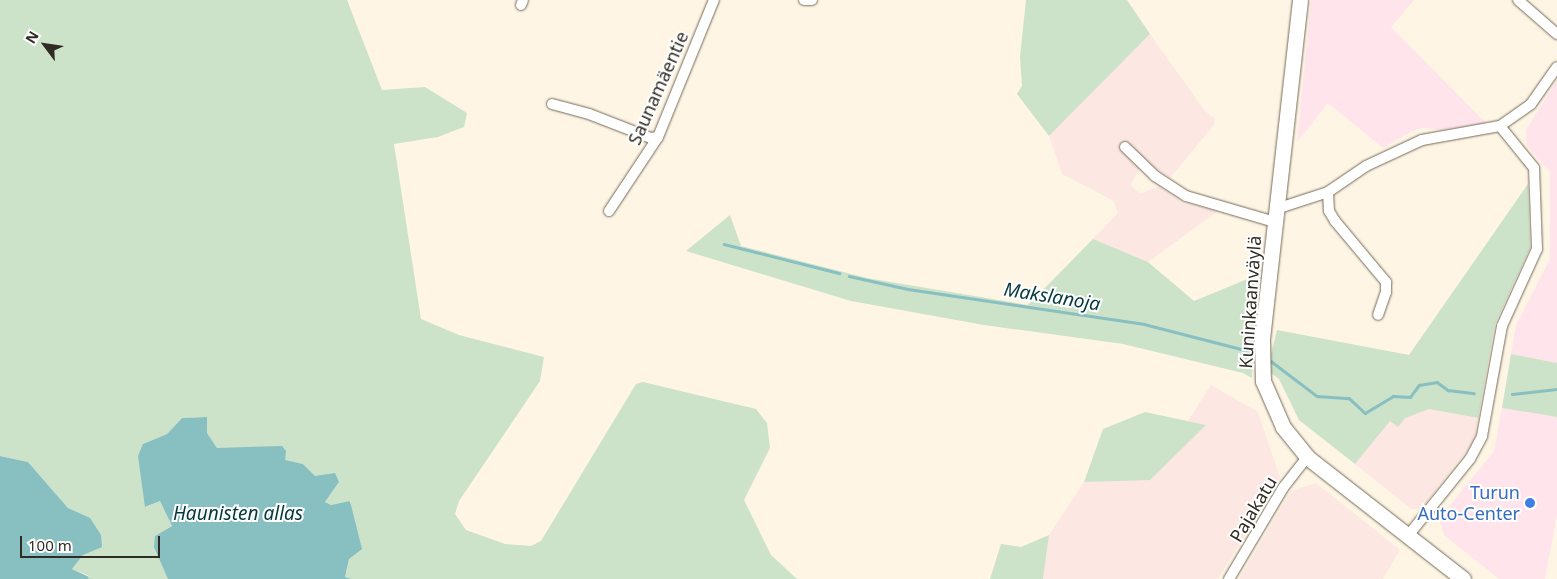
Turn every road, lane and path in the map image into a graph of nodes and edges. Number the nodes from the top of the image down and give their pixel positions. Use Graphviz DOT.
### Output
graph roads {
  1 [pos="714,0"];
  2 [pos="804,0"];
  3 [pos="812,0"];
  4 [pos="1300,0"];
  5 [pos="1518,0"];
  6 [pos="1557,34"];
  7 [pos="1557,67"];
  8 [pos="552,104"];
  9 [pos="1500,126"];
  10 [pos="658,137"];
  11 [pos="1125,147"];
  12 [pos="1328,192"];
  13 [pos="609,211"];
  14 [pos="1275,215"];
  15 [pos="1378,316"];
  16 [pos="1306,457"];
  17 [pos="1407,537"];
  18 [pos="1229,579"];
  19 [pos="1463,579"];
  1 -- 10 [label="street, Saunamäentie"];
  2 -- 3 [label="street"];
  4 -- 14 [label="street, Kuninkaanväylä"];
  5 -- 6 [label="street"];
  7 -- 9 [label="street"];
  8 -- 10 [label="street"];
  9 -- 12 [label="street"];
  9 -- 17 [label="street"];
  10 -- 13 [label="street, Saunamäentie"];
  11 -- 14 [label="street"];
  12 -- 14 [label="street"];
  12 -- 15 [label="street"];
  14 -- 16 [label="street, Kuninkaanväylä"];
  16 -- 17 [label="street, Kuninkaanväylä"];
  16 -- 18 [label="street, Pajakatu"];
  17 -- 19 [label="street, Kuninkaanväylä"];
}
